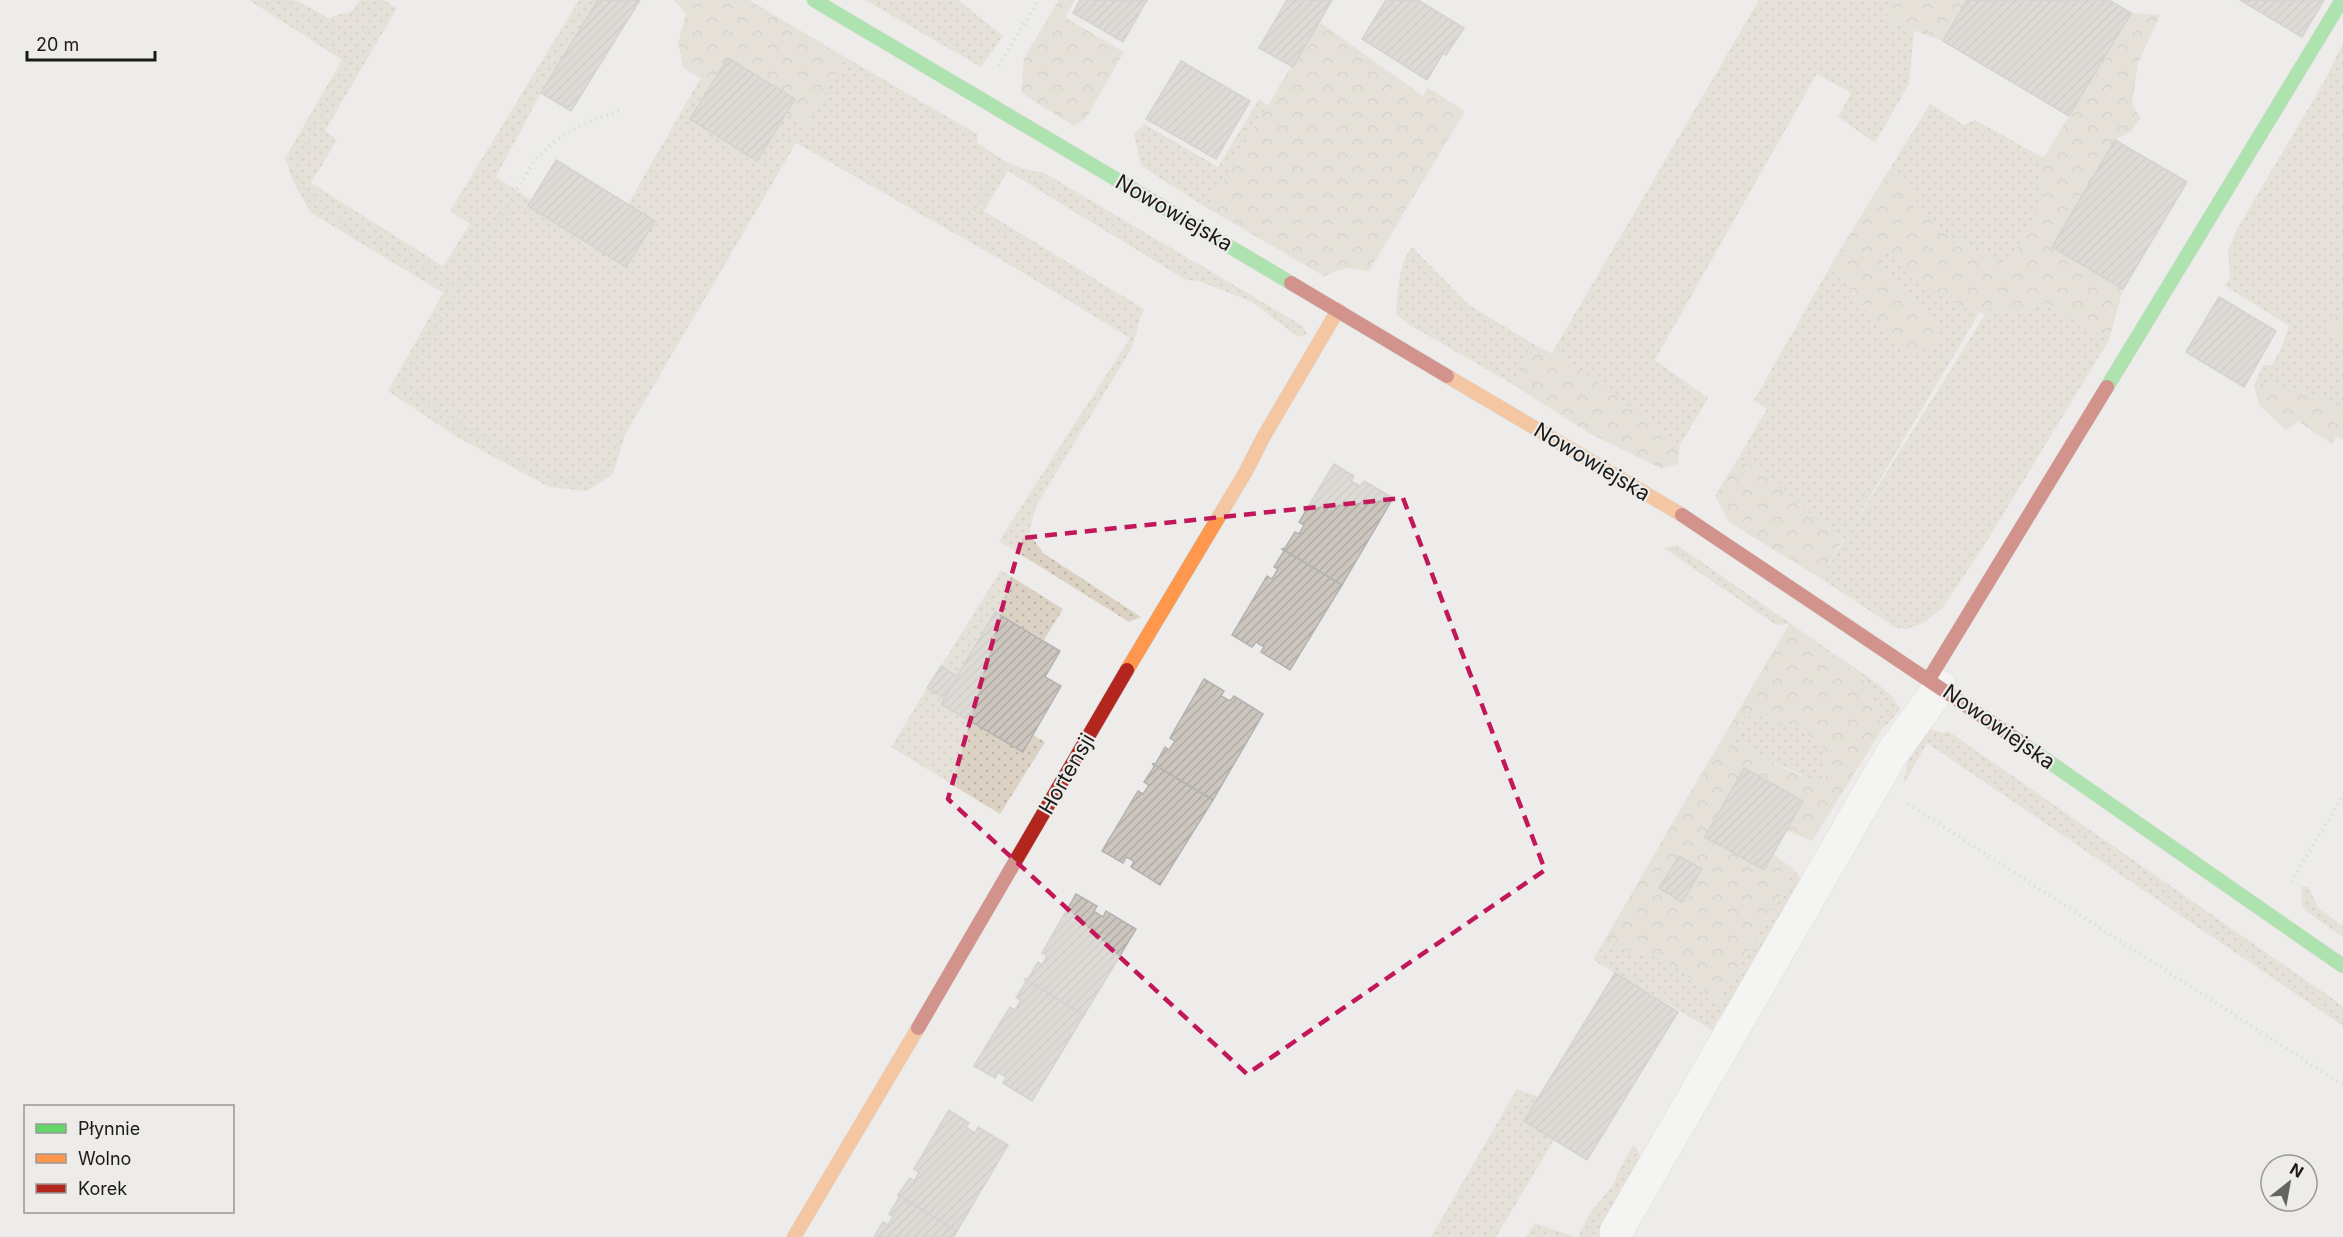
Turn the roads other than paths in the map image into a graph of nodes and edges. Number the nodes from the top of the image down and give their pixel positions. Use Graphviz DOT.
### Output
graph roads {
  1 [pos="814,0"];
  2 [pos="2342,0"];
  3 [pos="1338,309"];
  4 [pos="1935,683"];
  5 [pos="2343,966"];
  6 [pos="1616,1232"];
  7 [pos="794,1237"];
  1 -- 3 [label="street, Nowowiejska"];
  2 -- 4 [label="street"];
  3 -- 4 [label="street, Nowowiejska"];
  3 -- 7 [label="street, Hortensji"];
  4 -- 5 [label="street, Nowowiejska"];
  4 -- 6 [label="street"];
}
